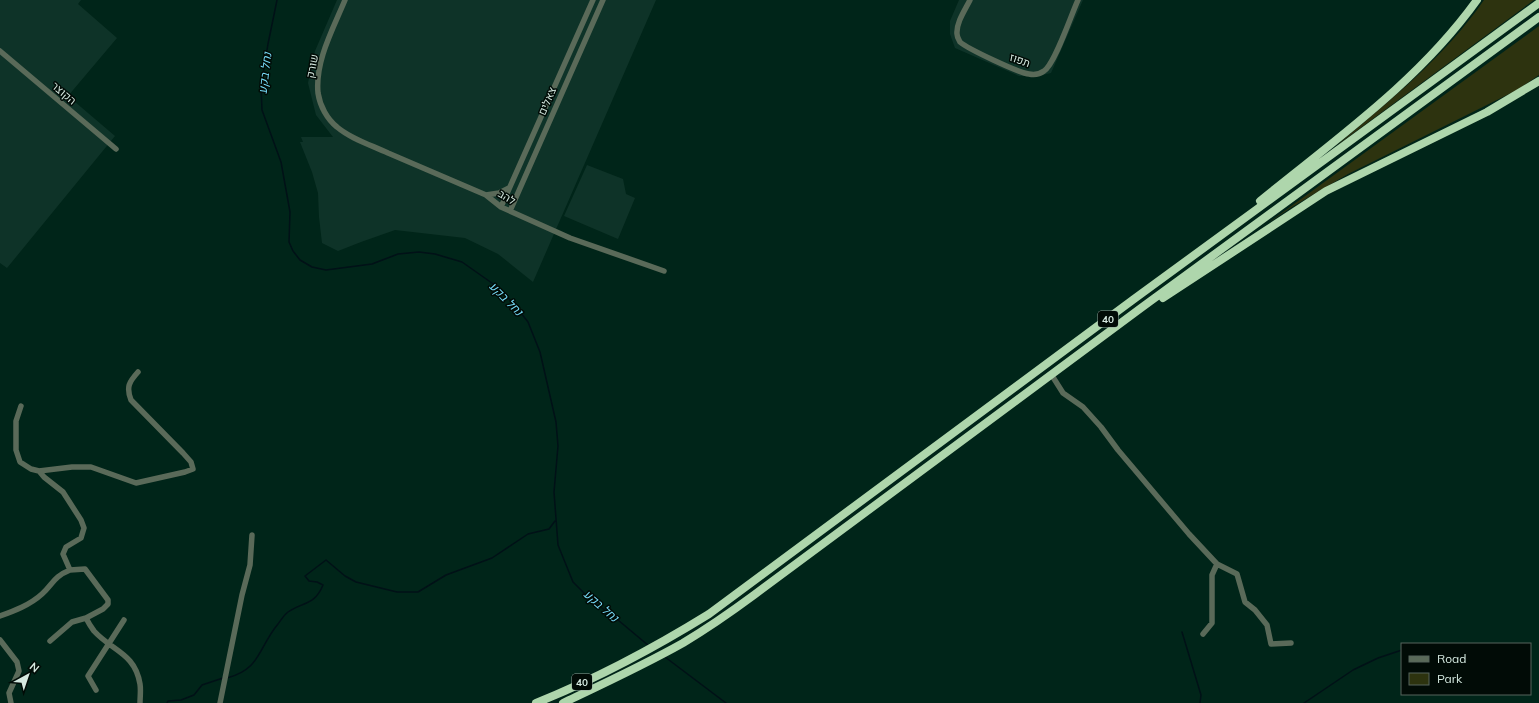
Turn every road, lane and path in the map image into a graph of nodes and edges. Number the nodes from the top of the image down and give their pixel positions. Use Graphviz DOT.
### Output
graph roads {
  1 [pos="345,0"];
  2 [pos="593,0"];
  3 [pos="603,0"];
  4 [pos="970,0"];
  5 [pos="1078,0"];
  6 [pos="1477,0"];
  7 [pos="1539,3"];
  8 [pos="1539,17"];
  9 [pos="0,51"];
  10 [pos="1539,81"];
  11 [pos="342,131"];
  12 [pos="116,149"];
  13 [pos="509,188"];
  14 [pos="486,195"];
  15 [pos="500,207"];
  16 [pos="510,211"];
  17 [pos="1183,263"];
  18 [pos="664,271"];
  19 [pos="1084,350"];
  20 [pos="138,372"];
  21 [pos="1051,374"];
  22 [pos="21,406"];
  23 [pos="39,471"];
  24 [pos="252,535"];
  25 [pos="1217,564"];
  26 [pos="70,570"];
  27 [pos="0,616"];
  28 [pos="86,618"];
  29 [pos="124,620"];
  30 [pos="1203,634"];
  31 [pos="0,640"];
  32 [pos="50,641"];
  33 [pos="108,643"];
  34 [pos="1292,644"];
  35 [pos="96,690"];
  36 [pos="11,703"];
  37 [pos="140,703"];
  38 [pos="220,703"];
  39 [pos="536,703"];
  40 [pos="563,703"];
  1 -- 11 [label="street, שורק"];
  2 -- 13 [label="street, צאלים"];
  3 -- 16 [label="street, צאלים"];
  4 -- 5 [label="street, תפוז"];
  6 -- 17 [label="highway"];
  7 -- 17 [label="highway, 40"];
  8 -- 19 [label="highway, 40"];
  9 -- 12 [label="street, הקוצר"];
  10 -- 19 [label="highway"];
  11 -- 14 [label="street, להב"];
  13 -- 14 [label="street"];
  13 -- 15 [label="street, צאלים"];
  14 -- 15 [label="street, להב"];
  15 -- 16 [label="street, להב"];
  16 -- 18 [label="street, להב"];
  17 -- 39 [label="highway, 40"];
  19 -- 21 [label="highway, 40"];
  20 -- 23 [label="street"];
  21 -- 25 [label="street"];
  21 -- 40 [label="highway, 40"];
  22 -- 23 [label="street"];
  23 -- 26 [label="street"];
  24 -- 38 [label="street"];
  25 -- 30 [label="street"];
  25 -- 34 [label="street"];
  26 -- 27 [label="street"];
  26 -- 28 [label="street"];
  28 -- 32 [label="street"];
  28 -- 33 [label="street"];
  29 -- 33 [label="street"];
  31 -- 36 [label="street"];
  33 -- 35 [label="street"];
  33 -- 37 [label="street"];
}
